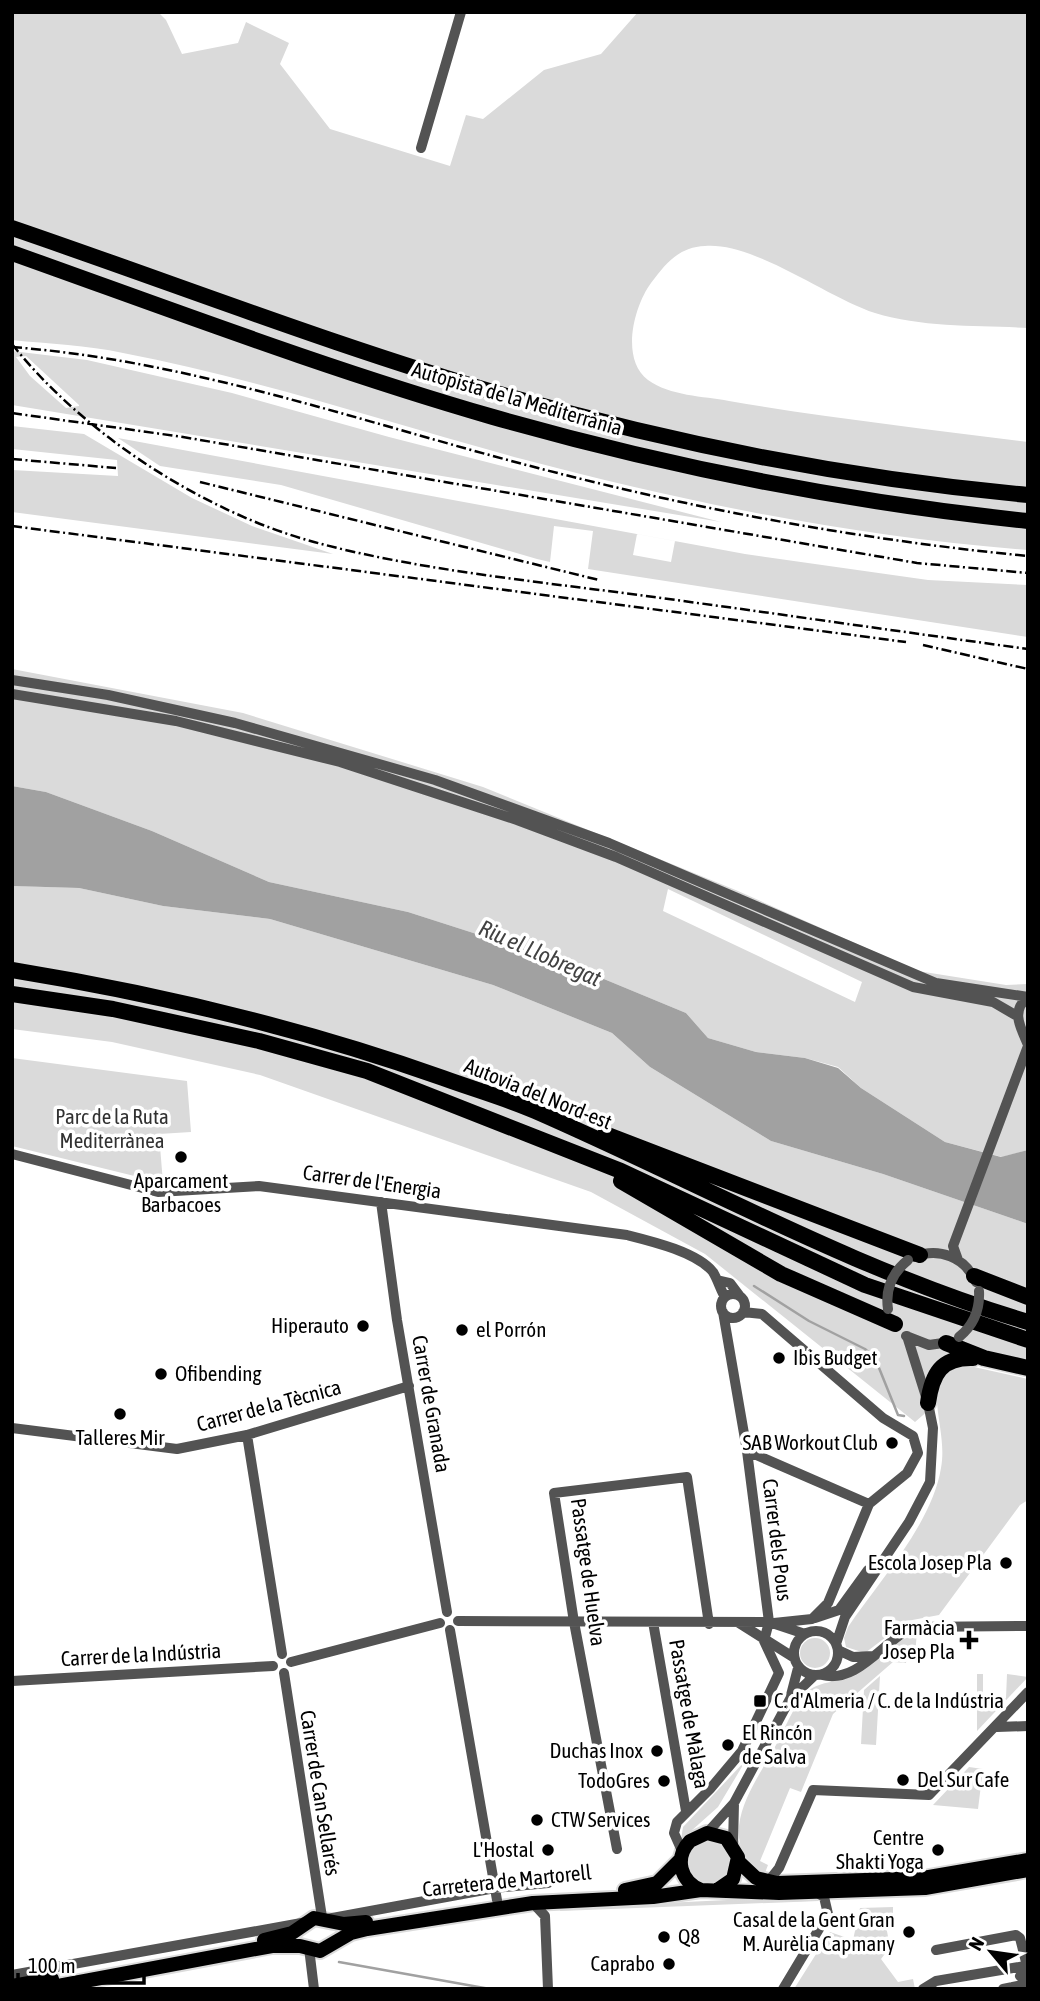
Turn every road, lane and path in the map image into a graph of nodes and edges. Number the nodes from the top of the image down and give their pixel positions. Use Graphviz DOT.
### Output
graph roads {
  1 [pos="461,12"];
  2 [pos="421,148"];
  3 [pos="12,228"];
  4 [pos="12,253"];
  5 [pos="1028,495"];
  6 [pos="1028,521"];
  7 [pos="12,680"];
  8 [pos="12,694"];
  9 [pos="12,970"];
  10 [pos="12,994"];
  11 [pos="1028,997"];
  12 [pos="1022,1025"];
  13 [pos="1028,1046"];
  14 [pos="532,1110"];
  15 [pos="571,1151"];
  16 [pos="12,1154"];
  17 [pos="381,1202"];
  18 [pos="953,1246"];
  19 [pos="940,1253"];
  20 [pos="914,1257"];
  21 [pos="958,1260"];
  22 [pos="717,1280"];
  23 [pos="976,1284"];
  24 [pos="739,1295"];
  25 [pos="725,1297"];
  26 [pos="1028,1297"];
  27 [pos="723,1312"];
  28 [pos="740,1314"];
  29 [pos="891,1317"];
  30 [pos="1028,1322"];
  31 [pos="907,1336"];
  32 [pos="729,1338"];
  33 [pos="953,1340"];
  34 [pos="1028,1340"];
  35 [pos="929,1345"];
  36 [pos="984,1358"];
  37 [pos="1028,1368"];
  38 [pos="918,1371"];
  39 [pos="409,1386"];
  40 [pos="928,1403"];
  41 [pos="12,1428"];
  42 [pos="247,1435"];
  43 [pos="747,1451"];
  44 [pos="869,1504"];
  45 [pos="892,1546"];
  46 [pos="447,1612"];
  47 [pos="845,1617"];
  48 [pos="812,1619"];
  49 [pos="574,1622"];
  50 [pos="653,1622"];
  51 [pos="771,1622"];
  52 [pos="440,1623"];
  53 [pos="740,1623"];
  54 [pos="709,1624"];
  55 [pos="454,1626"];
  56 [pos="1028,1626"];
  57 [pos="821,1632"];
  58 [pos="804,1634"];
  59 [pos="764,1641"];
  60 [pos="837,1647"];
  61 [pos="873,1656"];
  62 [pos="793,1657"];
  63 [pos="286,1658"];
  64 [pos="273,1666"];
  65 [pos="798,1668"];
  66 [pos="284,1673"];
  67 [pos="818,1676"];
  68 [pos="12,1681"];
  69 [pos="1028,1692"];
  70 [pos="789,1702"];
  71 [pos="1014,1707"];
  72 [pos="756,1726"];
  73 [pos="1027,1726"];
  74 [pos="997,1727"];
  75 [pos="734,1803"];
  76 [pos="686,1811"];
  77 [pos="707,1833"];
  78 [pos="733,1846"];
  79 [pos="617,1849"];
  80 [pos="681,1856"];
  81 [pos="1028,1860"];
  82 [pos="738,1861"];
  83 [pos="779,1868"];
  84 [pos="1028,1870"];
  85 [pos="767,1882"];
  86 [pos="548,1883"];
  87 [pos="783,1883"];
  88 [pos="708,1890"];
  89 [pos="815,1891"];
  90 [pos="496,1894"];
  91 [pos="555,1902"];
  92 [pos="533,1903"];
  93 [pos="545,1916"];
  94 [pos="326,1919"];
  95 [pos="305,1924"];
  96 [pos="333,1942"];
  97 [pos="314,1950"];
  98 [pos="936,1950"];
  99 [pos="1026,1966"];
  100 [pos="12,1975"];
  101 [pos="1028,1984"];
  102 [pos="12,1986"];
  103 [pos="42,1989"];
  104 [pos="314,1989"];
  105 [pos="548,1989"];
  106 [pos="783,1989"];
  107 [pos="923,1989"];
  108 [pos="1003,1989"];
  1 -- 2 [label="street"];
  3 -- 5 [label="highway, Autopista de la Mediterrània"];
  4 -- 6 [label="highway, Autopista de la Mediterrània"];
  7 -- 11 [label="street"];
  8 -- 12 [label="street"];
  9 -- 14 [label="highway, Autovia del Nord-est"];
  10 -- 15 [label="highway, Autovia del Nord-est"];
  11 -- 12 [label="street"];
  12 -- 13 [label="street"];
  13 -- 18 [label="street"];
  14 -- 20 [label="highway"];
  14 -- 30 [label="highway, Autovia del Nord-est"];
  15 -- 29 [label="highway"];
  15 -- 34 [label="highway, Autovia del Nord-est"];
  16 -- 17 [label="street, Carrer de l'Energia"];
  17 -- 22 [label="street, Carrer de l'Energia"];
  17 -- 39 [label="street, Carrer de Granada"];
  18 -- 19 [label="street"];
  18 -- 21 [label="street"];
  19 -- 20 [label="street"];
  19 -- 21 [label="street"];
  20 -- 29 [label="street, bridge"];
  21 -- 23 [label="street"];
  22 -- 24 [label="street, Carrer de l'Energia"];
  22 -- 25 [label="street, Carrer de l'Energia"];
  23 -- 26 [label="highway"];
  23 -- 33 [label="street, bridge"];
  24 -- 25 [label="street"];
  24 -- 28 [label="street"];
  25 -- 27 [label="street"];
  27 -- 28 [label="street"];
  27 -- 32 [label="street, Carrer dels Pous"];
  28 -- 32 [label="street, Carrer dels Pous"];
  28 -- 44 [label="street"];
  29 -- 31 [label="street"];
  31 -- 35 [label="street"];
  31 -- 38 [label="street"];
  32 -- 43 [label="street, Carrer dels Pous"];
  33 -- 35 [label="street"];
  33 -- 36 [label="highway"];
  35 -- 38 [label="street"];
  36 -- 37 [label="highway"];
  36 -- 40 [label="highway"];
  38 -- 40 [label="street"];
  39 -- 42 [label="street, Carrer de la Tècnica"];
  39 -- 46 [label="street, Carrer de Granada"];
  40 -- 45 [label="street"];
  41 -- 42 [label="street, Carrer de la Tècnica"];
  42 -- 63 [label="street"];
  43 -- 44 [label="street"];
  43 -- 51 [label="street, Carrer dels Pous"];
  44 -- 48 [label="street"];
  45 -- 47 [label="street"];
  45 -- 48 [label="street"];
  46 -- 52 [label="street"];
  46 -- 55 [label="street"];
  47 -- 57 [label="street"];
  47 -- 60 [label="street"];
  48 -- 51 [label="street"];
  49 -- 50 [label="street"];
  49 -- 54 [label="street, Passatge de Huelva"];
  49 -- 55 [label="street"];
  49 -- 79 [label="street, Passatge de Huelva"];
  50 -- 54 [label="street"];
  50 -- 76 [label="street, Passatge de Màlaga"];
  51 -- 53 [label="street"];
  51 -- 58 [label="street"];
  51 -- 59 [label="street"];
  52 -- 55 [label="street"];
  52 -- 63 [label="street"];
  53 -- 54 [label="street"];
  53 -- 59 [label="street"];
  55 -- 90 [label="street"];
  56 -- 61 [label="street"];
  57 -- 58 [label="street"];
  57 -- 60 [label="street"];
  58 -- 62 [label="street"];
  59 -- 62 [label="street"];
  59 -- 72 [label="street"];
  60 -- 61 [label="street"];
  60 -- 67 [label="street"];
  61 -- 67 [label="street"];
  62 -- 65 [label="street"];
  63 -- 64 [label="street"];
  63 -- 66 [label="street"];
  64 -- 66 [label="street"];
  64 -- 68 [label="street, Carrer de la Indústria"];
  65 -- 67 [label="street"];
  65 -- 70 [label="street"];
  66 -- 94 [label="street, Carrer de Can Sellarés"];
  67 -- 70 [label="street"];
  69 -- 71 [label="street"];
  70 -- 72 [label="street"];
  70 -- 75 [label="street"];
  71 -- 73 [label="street"];
  71 -- 74 [label="street"];
  72 -- 76 [label="street"];
  73 -- 74 [label="street"];
  74 -- 83 [label="street"];
  75 -- 77 [label="street"];
  75 -- 78 [label="street"];
  76 -- 80 [label="street"];
  77 -- 78 [label="main road"];
  77 -- 80 [label="main road, Carretera de Martorell"];
  78 -- 82 [label="main road"];
  80 -- 88 [label="main road"];
  80 -- 90 [label="main road, Carretera de Martorell"];
  81 -- 87 [label="main road"];
  82 -- 85 [label="main road"];
  82 -- 88 [label="main road"];
  83 -- 85 [label="street"];
  83 -- 87 [label="street"];
  84 -- 89 [label="main road, Carretera de Martorell"];
  85 -- 87 [label="main road"];
  86 -- 90 [label="street, Carretera de Martorell"];
  88 -- 89 [label="main road, Carretera de Martorell"];
  88 -- 91 [label="main road, Carretera de Martorell"];
  89 -- 106 [label="street"];
  90 -- 94 [label="main road, Carretera de Martorell"];
  91 -- 92 [label="main road, Carretera de Martorell"];
  91 -- 93 [label="street, Carretera de Martorell"];
  92 -- 93 [label="street, Carretera de Martorell"];
  92 -- 96 [label="main road, Carretera de Martorell"];
  93 -- 105 [label="street, Carretera de Martorell"];
  94 -- 95 [label="main road, Carretera de Martorell"];
  94 -- 96 [label="main road"];
  95 -- 97 [label="main road"];
  95 -- 100 [label="street, Carretera de Martorell"];
  95 -- 102 [label="main road, Carretera de Martorell"];
  96 -- 97 [label="main road, Carretera de Martorell"];
  97 -- 103 [label="main road"];
  97 -- 104 [label="street"];
  98 -- 99 [label="street"];
  99 -- 101 [label="street"];
  99 -- 107 [label="street"];
  101 -- 108 [label="street"];
}
